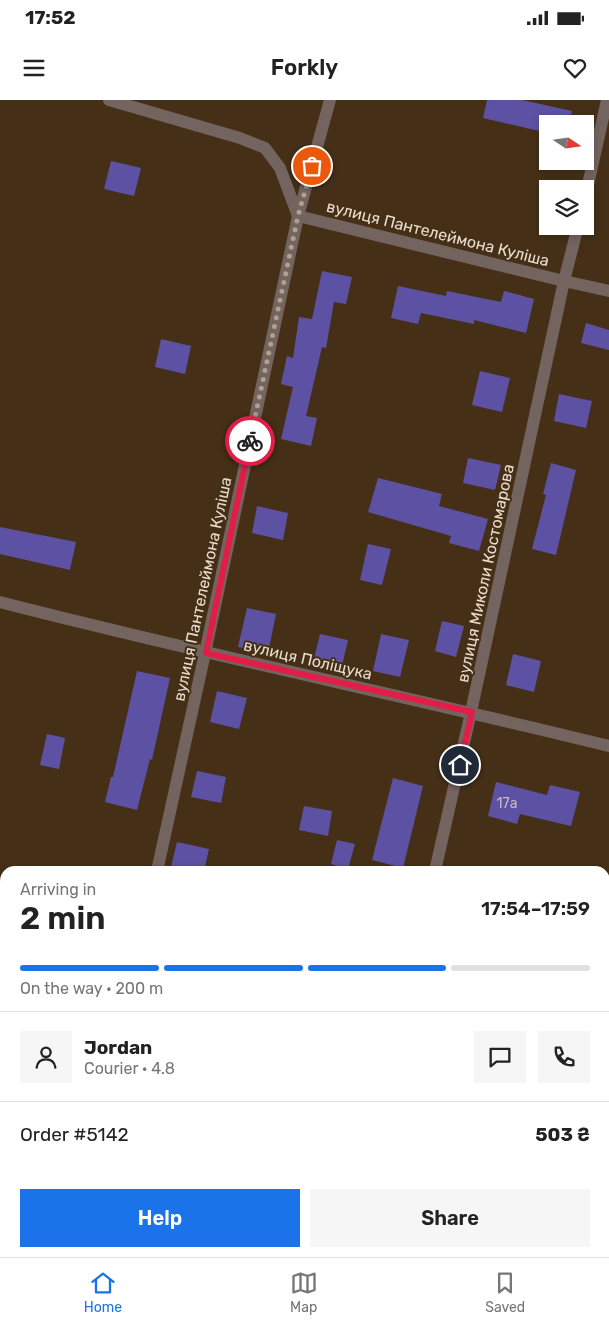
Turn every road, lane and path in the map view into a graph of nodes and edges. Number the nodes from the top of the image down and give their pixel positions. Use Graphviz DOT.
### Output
graph roads {
  1 [pos="109,100"];
  2 [pos="330,100"];
  3 [pos="607,100"];
  4 [pos="589,180"];
  5 [pos="298,216"];
  6 [pos="576,235"];
  7 [pos="564,281"];
  8 [pos="609,291"];
  9 [pos="0,602"];
  10 [pos="206,653"];
  11 [pos="472,712"];
  12 [pos="609,746"];
  13 [pos="158,866"];
  14 [pos="436,866"];
  1 -- 5 [label="street"];
  2 -- 5 [label="street"];
  3 -- 4 [label="street"];
  5 -- 7 [label="street, вулиця Пантелеймона Куліша"];
  5 -- 10 [label="street, вулиця Пантелеймона Куліша"];
  6 -- 7 [label="street, вулиця Миколи Костомарова"];
  7 -- 8 [label="street, вулиця Пантелеймона Куліша"];
  7 -- 11 [label="street, вулиця Миколи Костомарова"];
  9 -- 10 [label="street, вулиця Поліщука"];
  10 -- 11 [label="street, вулиця Поліщука"];
  10 -- 13 [label="street, вулиця Пантелеймона Куліша"];
  11 -- 12 [label="street, вулиця Поліщука"];
  11 -- 14 [label="street, вулиця Миколи Костомарова"];
}
